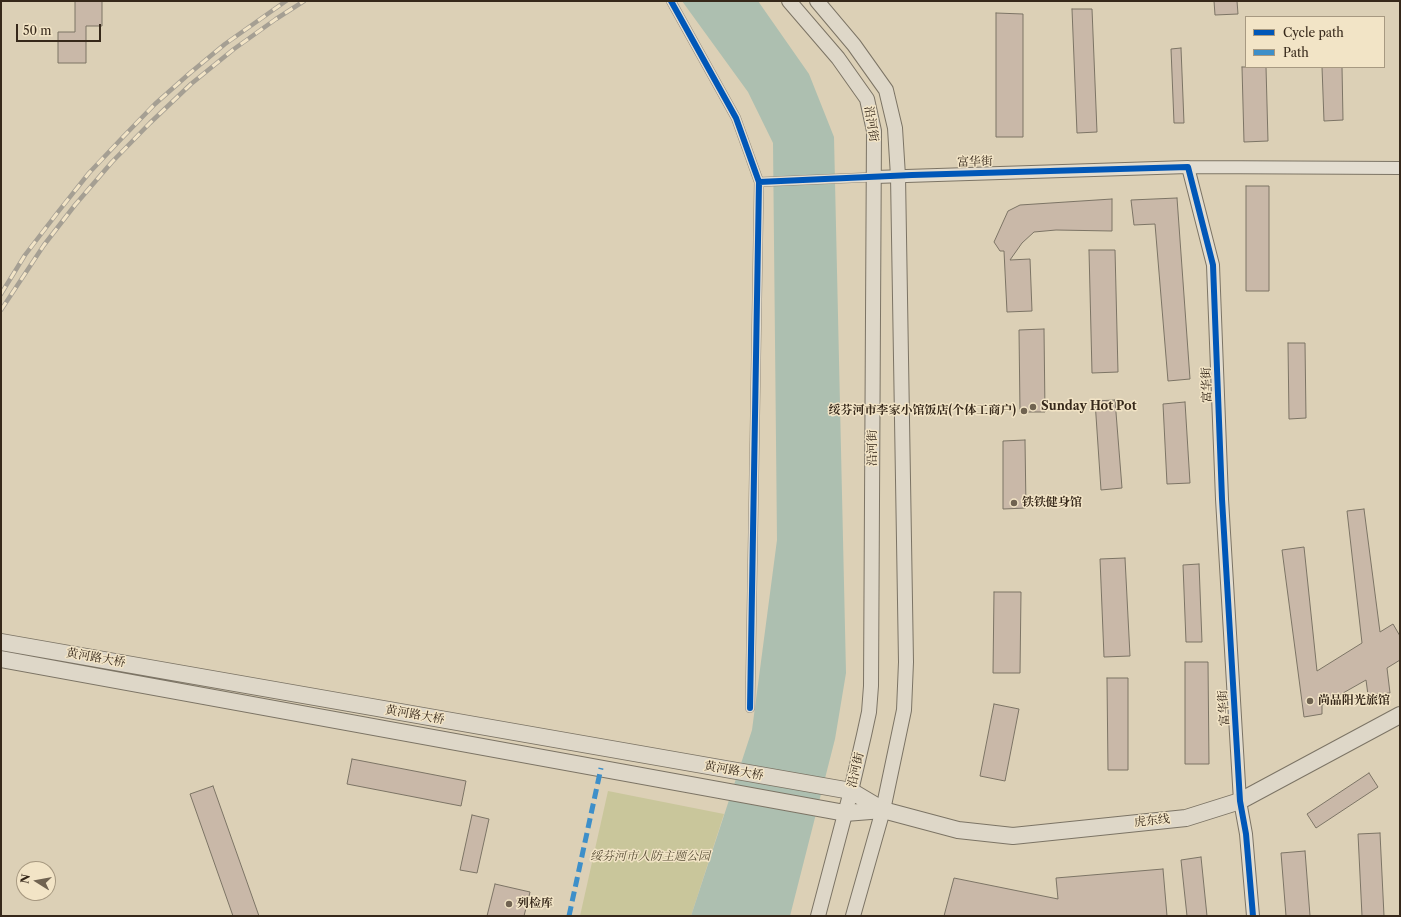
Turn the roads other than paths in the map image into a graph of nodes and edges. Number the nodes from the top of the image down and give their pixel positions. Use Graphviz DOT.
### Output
graph roads {
  1 [pos="671,1"];
  2 [pos="789,1"];
  3 [pos="818,1"];
  4 [pos="1188,167"];
  5 [pos="1400,168"];
  6 [pos="898,176"];
  7 [pos="875,177"];
  8 [pos="759,182"];
  9 [pos="1,642"];
  10 [pos="1,659"];
  11 [pos="750,708"];
  12 [pos="1400,715"];
  13 [pos="851,791"];
  14 [pos="1240,801"];
  15 [pos="883,810"];
  16 [pos="845,813"];
  17 [pos="818,916"];
  18 [pos="853,916"];
  19 [pos="1253,916"];
  1 -- 8 [label="street"];
  2 -- 7 [label="main road, 沿河街"];
  3 -- 6 [label="main road, 沿河街"];
  4 -- 5 [label="street"];
  4 -- 6 [label="street, 富华街"];
  4 -- 14 [label="street, 富华街"];
  6 -- 7 [label="street, 富华街"];
  6 -- 15 [label="main road, 沿河街"];
  7 -- 8 [label="street"];
  7 -- 13 [label="main road, 沿河街"];
  8 -- 11 [label="street"];
  9 -- 13 [label="highway, 黄河路大桥"];
  10 -- 16 [label="highway, 黄河路大桥"];
  12 -- 14 [label="highway, 虎东线"];
  13 -- 15 [label="highway"];
  13 -- 16 [label="main road, 沿河街"];
  14 -- 15 [label="highway, 虎东线"];
  14 -- 19 [label="street, 富华街"];
  15 -- 16 [label="highway, 黄河路大桥"];
  15 -- 18 [label="main road, 沿河街"];
  16 -- 17 [label="main road, 沿河街"];
}
